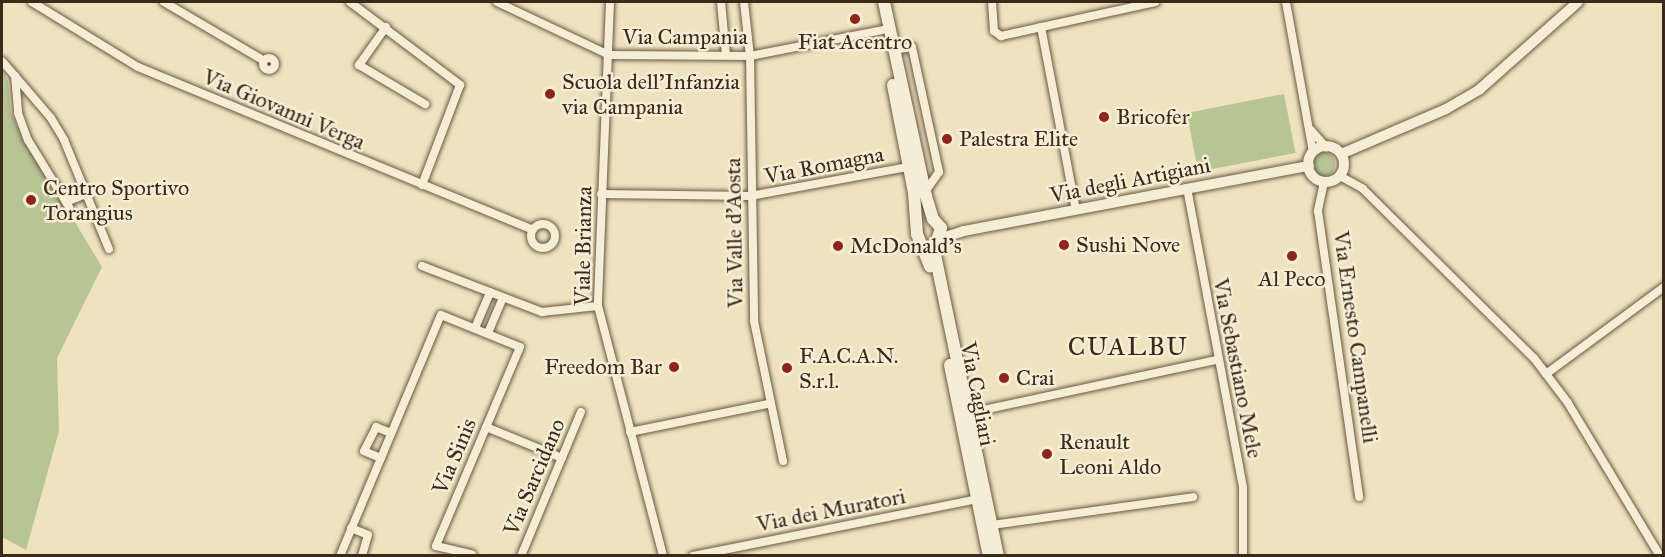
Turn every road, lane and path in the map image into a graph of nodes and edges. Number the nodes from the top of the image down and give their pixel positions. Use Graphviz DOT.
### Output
graph roads {
  1 [pos="32,2"];
  2 [pos="164,2"];
  3 [pos="350,2"];
  4 [pos="496,2"];
  5 [pos="610,2"];
  6 [pos="721,2"];
  7 [pos="744,2"];
  8 [pos="877,2"];
  9 [pos="884,2"];
  10 [pos="992,2"];
  11 [pos="1155,2"];
  12 [pos="1286,2"];
  13 [pos="1578,2"];
  14 [pos="386,27"];
  15 [pos="1041,27"];
  16 [pos="883,30"];
  17 [pos="893,50"];
  18 [pos="609,55"];
  19 [pos="726,55"];
  20 [pos="750,56"];
  21 [pos="263,60"];
  22 [pos="2,61"];
  23 [pos="15,76"];
  24 [pos="425,104"];
  25 [pos="1311,130"];
  26 [pos="1326,147"];
  27 [pos="1313,152"];
  28 [pos="1341,154"];
  29 [pos="1309,166"];
  30 [pos="909,167"];
  31 [pos="1340,176"];
  32 [pos="1324,182"];
  33 [pos="422,186"];
  34 [pos="1186,188"];
  35 [pos="925,192"];
  36 [pos="86,194"];
  37 [pos="601,194"];
  38 [pos="750,196"];
  39 [pos="1076,210"];
  40 [pos="935,221"];
  41 [pos="918,224"];
  42 [pos="532,230"];
  43 [pos="959,232"];
  44 [pos="933,241"];
  45 [pos="109,249"];
  46 [pos="422,266"];
  47 [pos="1664,287"];
  48 [pos="490,292"];
  49 [pos="503,298"];
  50 [pos="598,306"];
  51 [pos="475,328"];
  52 [pos="488,333"];
  53 [pos="1217,360"];
  54 [pos="1546,374"];
  55 [pos="768,404"];
  56 [pos="581,412"];
  57 [pos="969,413"];
  58 [pos="486,427"];
  59 [pos="630,432"];
  60 [pos="391,433"];
  61 [pos="381,458"];
  62 [pos="562,458"];
  63 [pos="783,461"];
  64 [pos="1193,497"];
  65 [pos="1359,497"];
  66 [pos="977,499"];
  67 [pos="992,525"];
  68 [pos="351,528"];
  69 [pos="472,554"];
  70 [pos="340,555"];
  71 [pos="362,555"];
  72 [pos="521,555"];
  73 [pos="663,555"];
  74 [pos="693,555"];
  75 [pos="989,555"];
  76 [pos="999,555"];
  77 [pos="1243,555"];
  78 [pos="1660,555"];
  1 -- 33 [label="street, Via Giovanni Verga"];
  2 -- 21 [label="street"];
  3 -- 14 [label="street"];
  4 -- 18 [label="street, Via Campania"];
  5 -- 18 [label="street, Viale Brianza"];
  6 -- 19 [label="street"];
  7 -- 20 [label="street, Via Valle d'Aosta"];
  8 -- 16 [label="main road, Via Cagliari"];
  9 -- 17 [label="main road, Via Cagliari"];
  10 -- 15 [label="street"];
  11 -- 15 [label="street"];
  12 -- 25 [label="street"];
  13 -- 28 [label="street"];
  14 -- 24 [label="street"];
  14 -- 33 [label="street"];
  15 -- 39 [label="street"];
  16 -- 20 [label="street, Via Campania"];
  16 -- 30 [label="main road, Via Cagliari"];
  17 -- 35 [label="main road, Via Cagliari"];
  17 -- 35 [label="street"];
  18 -- 19 [label="street, Via Campania"];
  18 -- 37 [label="street, Viale Brianza"];
  19 -- 20 [label="street, Via Campania"];
  20 -- 38 [label="street, Via Valle d'Aosta"];
  22 -- 23 [label="street"];
  23 -- 36 [label="street"];
  23 -- 36 [label="street"];
  25 -- 26 [label="street"];
  25 -- 27 [label="street"];
  26 -- 27 [label="street"];
  26 -- 28 [label="street"];
  27 -- 29 [label="street"];
  28 -- 31 [label="street"];
  29 -- 32 [label="street"];
  29 -- 34 [label="street, Via degli Artigiani"];
  30 -- 38 [label="street, Via Romagna"];
  30 -- 41 [label="main road, Via Cagliari"];
  31 -- 32 [label="street"];
  31 -- 54 [label="street"];
  32 -- 65 [label="street, Via Ernesto Campanelli"];
  33 -- 42 [label="street, Via Giovanni Verga"];
  34 -- 39 [label="street, Via degli Artigiani"];
  34 -- 53 [label="street, Via Sebastiano Mele"];
  35 -- 40 [label="main road, Via Cagliari"];
  36 -- 45 [label="street"];
  37 -- 38 [label="street, Via Romagna"];
  37 -- 50 [label="street, Viale Brianza"];
  38 -- 55 [label="street, Via Valle d'Aosta"];
  39 -- 43 [label="street, Via degli Artigiani"];
  40 -- 41 [label="main road"];
  40 -- 43 [label="street"];
  40 -- 44 [label="main road, Via Cagliari"];
  41 -- 44 [label="main road, Via Cagliari"];
  43 -- 44 [label="street, Via degli Artigiani"];
  44 -- 57 [label="main road, Via Cagliari"];
  44 -- 66 [label="main road, Via Cagliari"];
  46 -- 48 [label="street"];
  47 -- 54 [label="street"];
  48 -- 49 [label="street"];
  48 -- 51 [label="street"];
  49 -- 50 [label="street"];
  49 -- 52 [label="street"];
  50 -- 59 [label="street, Viale Brianza"];
  51 -- 52 [label="street"];
  51 -- 60 [label="street"];
  52 -- 58 [label="street, Via Sinis"];
  53 -- 57 [label="street"];
  53 -- 77 [label="street, Via Sebastiano Mele"];
  54 -- 78 [label="street"];
  55 -- 59 [label="street"];
  55 -- 63 [label="street, Via Valle d'Aosta"];
  56 -- 62 [label="street, Via Sarcidano"];
  57 -- 67 [label="main road, Via Cagliari"];
  58 -- 62 [label="street"];
  58 -- 69 [label="street, Via Sinis"];
  59 -- 73 [label="street, Viale Brianza"];
  60 -- 61 [label="street"];
  60 -- 61 [label="street"];
  61 -- 68 [label="street"];
  62 -- 72 [label="street, Via Sarcidano"];
  64 -- 67 [label="street"];
  66 -- 74 [label="street, Via dei Muratori"];
  66 -- 75 [label="main road, Via Cagliari"];
  67 -- 76 [label="main road, Via Cagliari"];
  68 -- 70 [label="street"];
  68 -- 71 [label="street"];
}
